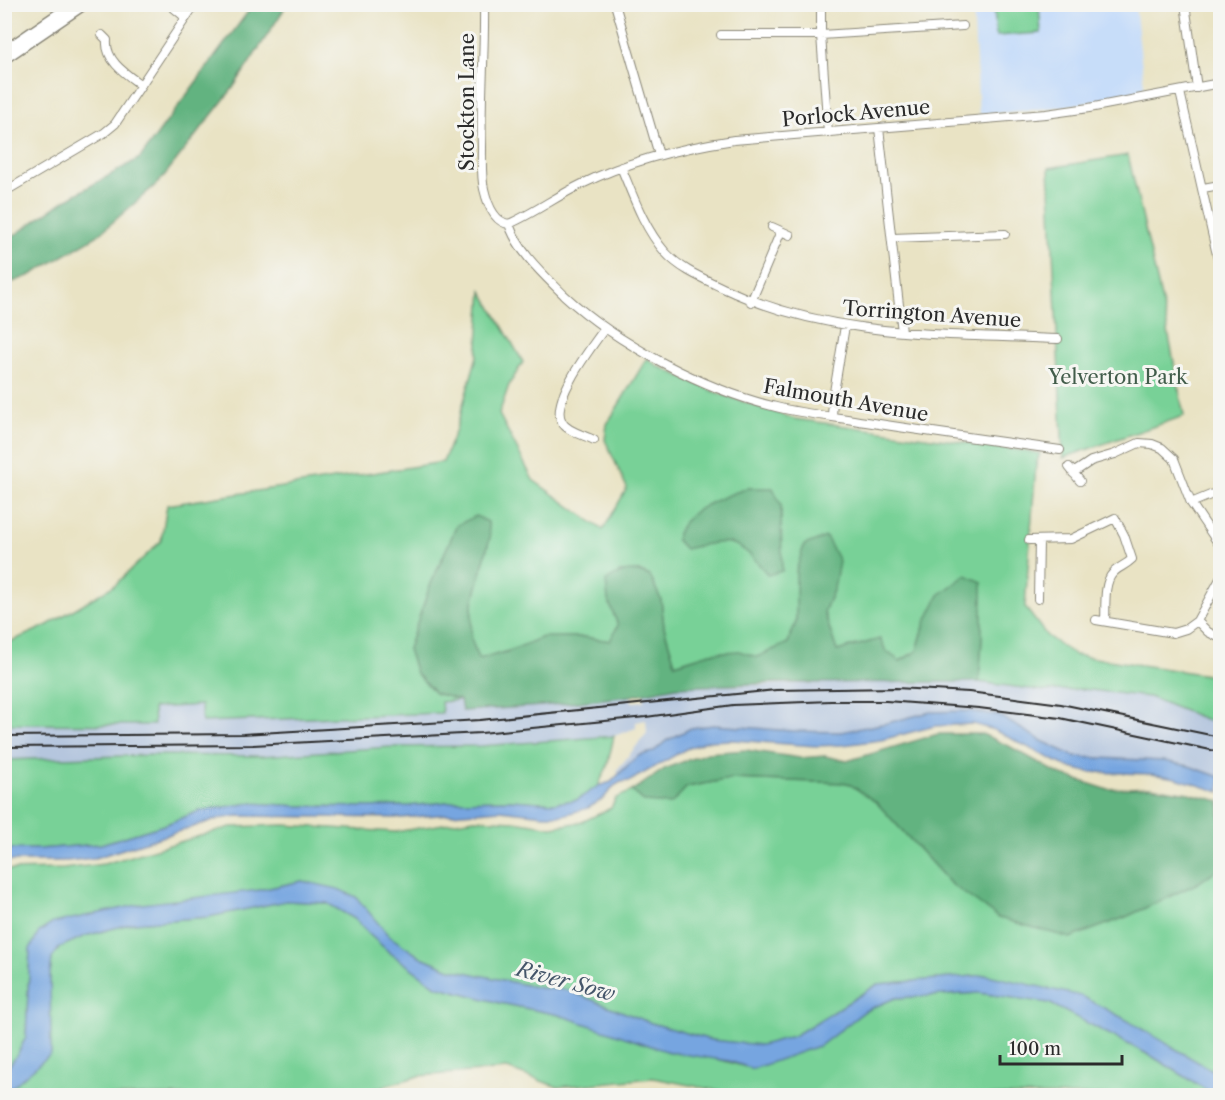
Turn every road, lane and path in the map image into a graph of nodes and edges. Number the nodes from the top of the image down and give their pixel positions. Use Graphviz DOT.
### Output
graph roads {
  1 [pos="79,4"];
  2 [pos="169,4"];
  3 [pos="195,4"];
  4 [pos="484,4"];
  5 [pos="615,4"];
  6 [pos="821,4"];
  7 [pos="1185,4"];
  8 [pos="186,18"];
  9 [pos="963,26"];
  10 [pos="721,35"];
  11 [pos="821,35"];
  12 [pos="108,37"];
  13 [pos="4,55"];
  14 [pos="1221,83"];
  15 [pos="141,85"];
  16 [pos="1197,88"];
  17 [pos="1180,92"];
  18 [pos="879,128"];
  19 [pos="828,133"];
  20 [pos="659,155"];
  21 [pos="621,167"];
  22 [pos="1221,185"];
  23 [pos="1203,188"];
  24 [pos="4,192"];
  25 [pos="509,224"];
  26 [pos="772,227"];
  27 [pos="781,231"];
  28 [pos="1005,234"];
  29 [pos="790,236"];
  30 [pos="892,238"];
  31 [pos="1221,268"];
  32 [pos="751,302"];
  33 [pos="845,326"];
  34 [pos="605,328"];
  35 [pos="902,332"];
  36 [pos="1058,339"];
  37 [pos="832,417"];
  38 [pos="594,440"];
  39 [pos="1060,450"];
  40 [pos="1080,481"];
  41 [pos="1221,491"];
  42 [pos="1191,503"];
  43 [pos="1029,540"];
  44 [pos="1039,540"];
  45 [pos="1221,546"];
  46 [pos="1221,579"];
  47 [pos="1038,599"];
  48 [pos="1197,621"];
  49 [pos="1221,638"];
  1 -- 13 [label="highway"];
  2 -- 8 [label="street"];
  3 -- 8 [label="street"];
  4 -- 25 [label="street, Stockton Lane"];
  5 -- 20 [label="street"];
  6 -- 11 [label="street"];
  7 -- 16 [label="street"];
  8 -- 15 [label="street"];
  9 -- 11 [label="street"];
  10 -- 11 [label="street"];
  11 -- 19 [label="street"];
  12 -- 15 [label="street"];
  14 -- 16 [label="street, Porlock Avenue"];
  15 -- 24 [label="street"];
  16 -- 17 [label="street, Porlock Avenue"];
  17 -- 18 [label="street, Porlock Avenue"];
  17 -- 23 [label="street"];
  18 -- 19 [label="street, Porlock Avenue"];
  18 -- 30 [label="street"];
  19 -- 20 [label="street, Porlock Avenue"];
  20 -- 21 [label="street, Porlock Avenue"];
  21 -- 25 [label="street, Porlock Avenue"];
  21 -- 32 [label="street, Torrington Avenue"];
  22 -- 23 [label="street"];
  23 -- 31 [label="street"];
  25 -- 34 [label="street, Falmouth Avenue"];
  26 -- 27 [label="street"];
  27 -- 29 [label="street"];
  27 -- 32 [label="street"];
  28 -- 30 [label="street"];
  30 -- 35 [label="street"];
  32 -- 33 [label="street, Torrington Avenue"];
  33 -- 35 [label="street, Torrington Avenue"];
  33 -- 37 [label="street"];
  34 -- 37 [label="street, Falmouth Avenue"];
  34 -- 38 [label="street"];
  35 -- 36 [label="street, Torrington Avenue"];
  37 -- 39 [label="street, Falmouth Avenue"];
  40 -- 42 [label="street"];
  41 -- 42 [label="street"];
  42 -- 45 [label="street"];
  43 -- 44 [label="street"];
  44 -- 47 [label="street"];
  44 -- 48 [label="street"];
  46 -- 48 [label="street"];
  48 -- 49 [label="street"];
}
